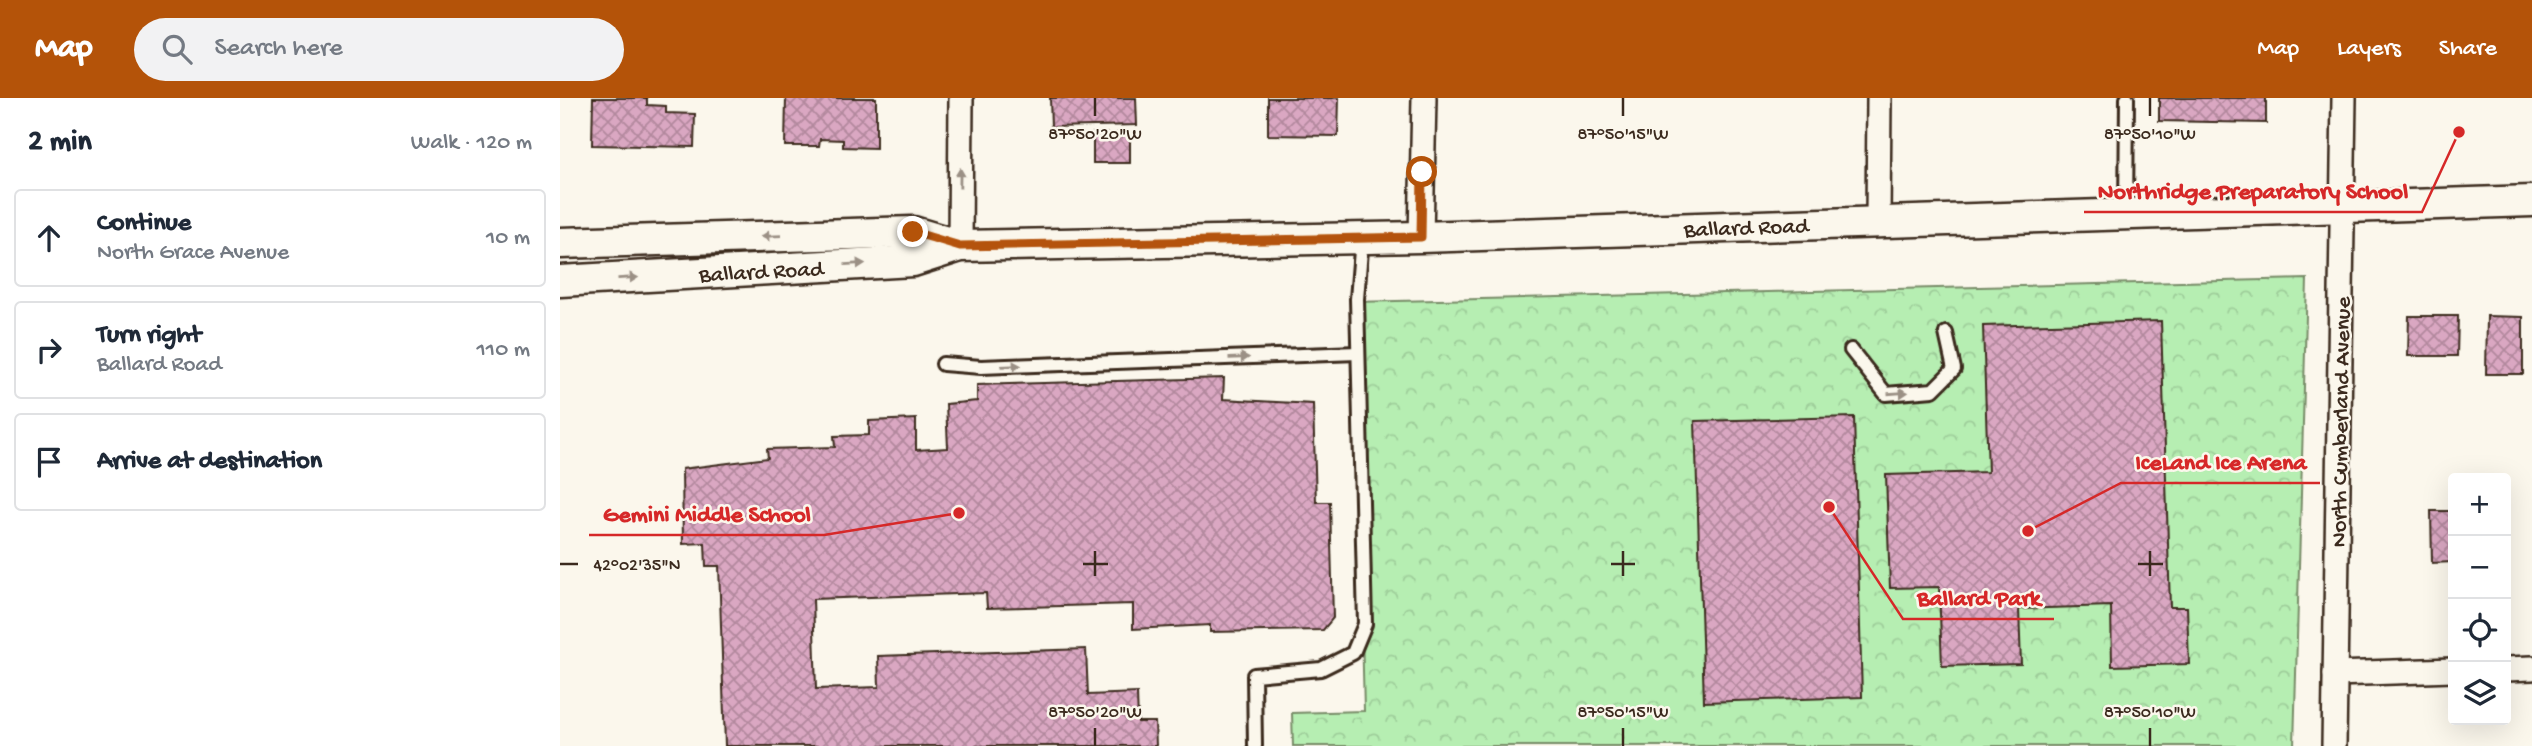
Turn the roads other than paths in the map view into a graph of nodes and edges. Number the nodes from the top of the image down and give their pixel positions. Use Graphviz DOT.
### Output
graph roads {
  1 [pos="961,98"];
  2 [pos="1424,98"];
  3 [pos="1879,98"];
  4 [pos="2127,98"];
  5 [pos="2344,98"];
  6 [pos="2532,201"];
  7 [pos="2342,205"];
  8 [pos="2126,213"];
  9 [pos="1878,221"];
  10 [pos="1421,237"];
  11 [pos="1362,238"];
  12 [pos="560,243"];
  13 [pos="960,246"];
  14 [pos="560,281"];
  15 [pos="1947,334"];
  16 [pos="1851,350"];
  17 [pos="1359,353"];
  18 [pos="943,363"];
  19 [pos="2532,668"];
  20 [pos="2511,669"];
  21 [pos="2448,670"];
  22 [pos="2335,674"];
  23 [pos="1255,746"];
  24 [pos="2334,746"];
  13 -- 1 [label="street, one-way"];
  2 -- 10 [label="street"];
  3 -- 9 [label="street"];
  4 -- 8 [label="lane"];
  5 -- 7 [label="street, North Cumberland Avenue"];
  6 -- 7 [label="street, Ballard Road"];
  7 -- 8 [label="street, Ballard Road"];
  7 -- 22 [label="street, North Cumberland Avenue"];
  8 -- 9 [label="street, Ballard Road"];
  9 -- 10 [label="street, Ballard Road"];
  10 -- 11 [label="street, Ballard Road"];
  11 -- 13 [label="street, Ballard Road"];
  11 -- 17 [label="lane"];
  13 -- 12 [label="street, Ballard Road, one-way"];
  14 -- 13 [label="street, Ballard Road, one-way"];
  16 -- 15 [label="lane, one-way"];
  18 -- 17 [label="lane, one-way"];
  17 -- 23 [label="lane"];
  19 -- 20 [label="street"];
  21 -- 22 [label="street"];
  22 -- 24 [label="street, North Cumberland Avenue"];
}
